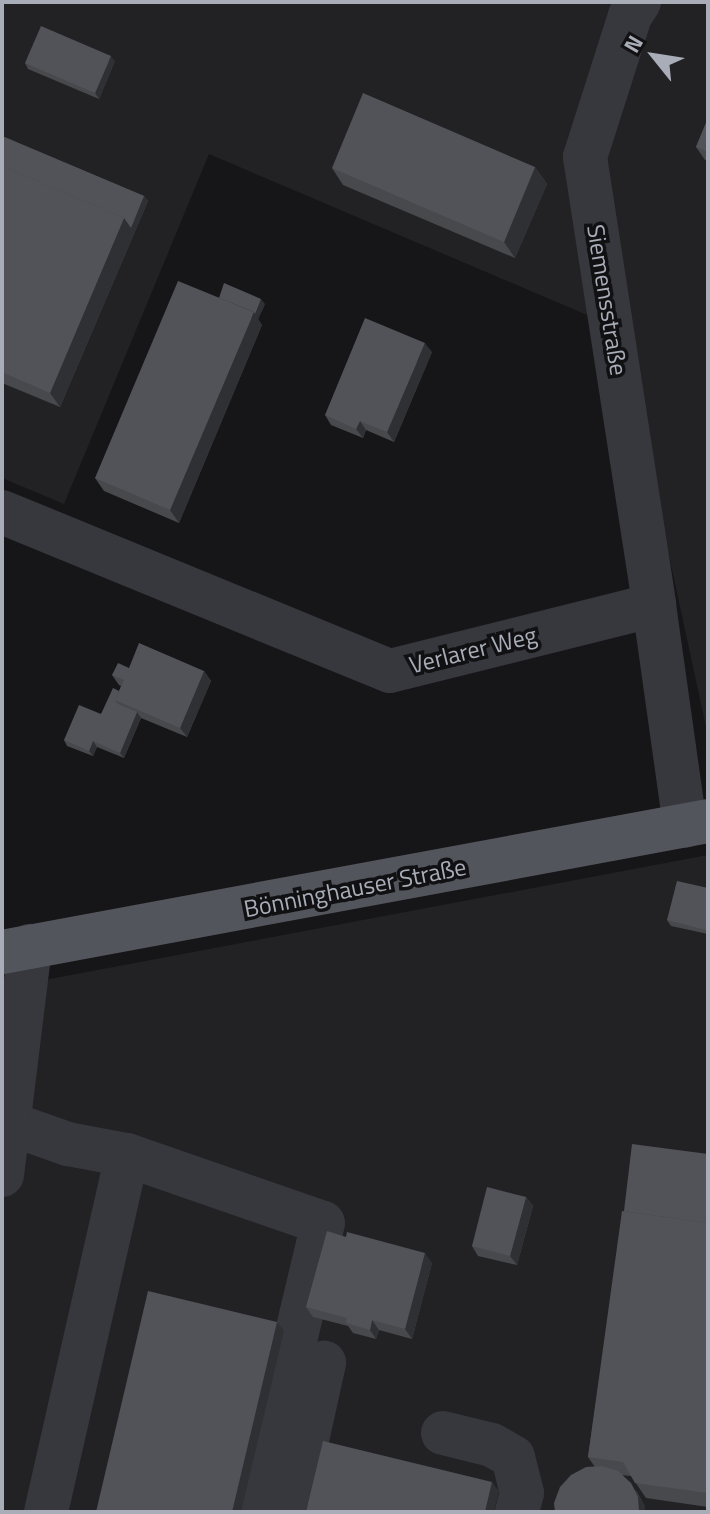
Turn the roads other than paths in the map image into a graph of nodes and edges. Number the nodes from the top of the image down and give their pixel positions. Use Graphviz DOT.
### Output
graph roads {
  1 [pos="639,2"];
  2 [pos="2,512"];
  3 [pos="654,605"];
  4 [pos="697,824"];
  5 [pos="16,949"];
  6 [pos="8,1123"];
  7 [pos="127,1155"];
  8 [pos="2,1175"];
  9 [pos="324,1363"];
  10 [pos="443,1433"];
  11 [pos="46,1512"];
  12 [pos="254,1512"];
  13 [pos="291,1512"];
  14 [pos="517,1512"];
  1 -- 3 [label="street, Siemensstraße"];
  2 -- 3 [label="street, Verlarer Weg"];
  3 -- 4 [label="street"];
  4 -- 5 [label="main road, Bönninghauser Straße"];
  5 -- 6 [label="street"];
  6 -- 7 [label="street"];
  6 -- 8 [label="street"];
  7 -- 11 [label="street"];
  7 -- 12 [label="street"];
  9 -- 13 [label="street"];
  10 -- 14 [label="street"];
}
